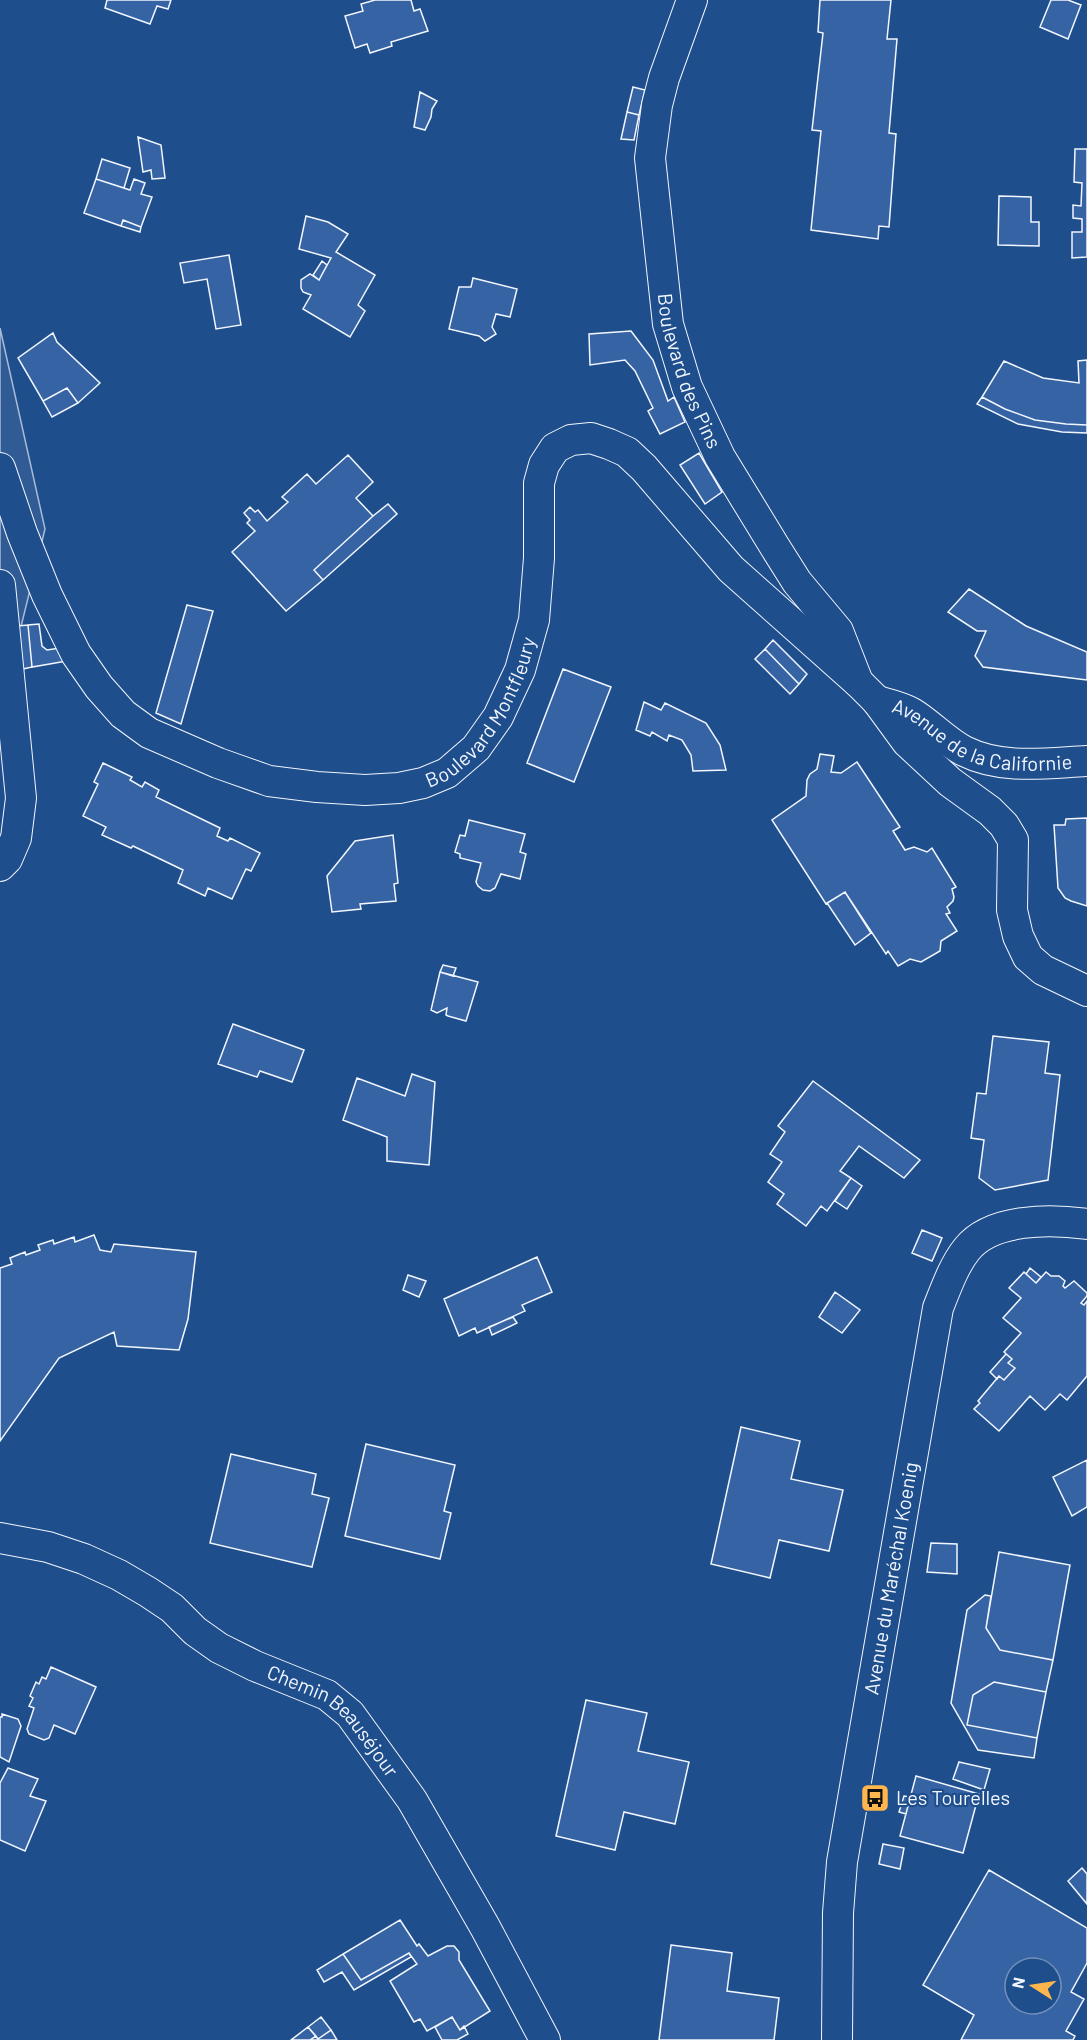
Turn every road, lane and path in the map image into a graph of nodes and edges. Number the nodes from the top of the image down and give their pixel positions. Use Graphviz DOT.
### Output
graph roads {
  1 [pos="692,0"];
  2 [pos="0,468"];
  3 [pos="0,585"];
  4 [pos="867,691"];
  5 [pos="1087,761"];
  6 [pos="0,866"];
  7 [pos="1087,991"];
  8 [pos="1087,1224"];
  9 [pos="0,1538"];
  10 [pos="546,2040"];
  11 [pos="837,2040"];
  1 -- 4 [label="street, Boulevard des Pins"];
  2 -- 4 [label="street, Boulevard Montfleury"];
  3 -- 6 [label="street"];
  4 -- 5 [label="street, Avenue de la Californie"];
  4 -- 7 [label="street"];
  8 -- 11 [label="street, Avenue du Maréchal Koenig"];
  9 -- 10 [label="street, Chemin Beauséjour"];
}
